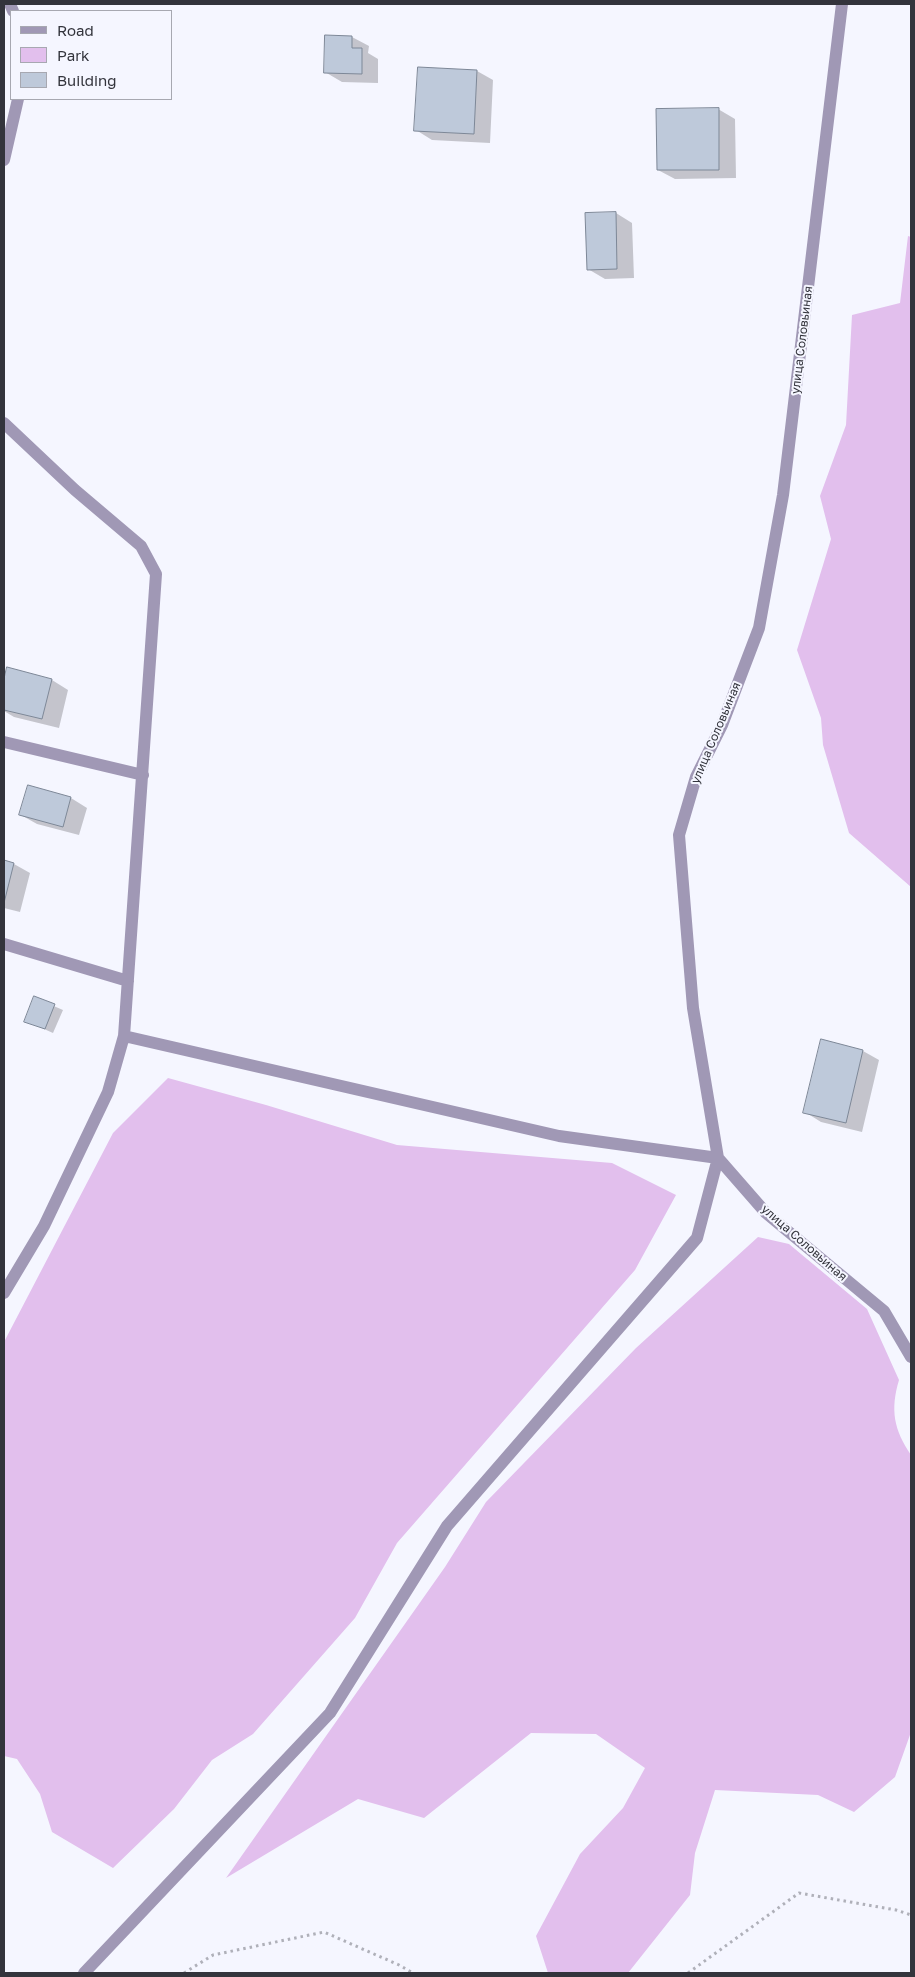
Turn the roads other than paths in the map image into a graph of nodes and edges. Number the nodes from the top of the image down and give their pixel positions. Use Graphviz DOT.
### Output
graph roads {
  1 [pos="842,4"];
  2 [pos="18,100"];
  3 [pos="4,160"];
  4 [pos="4,423"];
  5 [pos="4,742"];
  6 [pos="143,775"];
  7 [pos="4,944"];
  8 [pos="128,982"];
  9 [pos="124,1036"];
  10 [pos="718,1158"];
  11 [pos="4,1293"];
  12 [pos="911,1357"];
  13 [pos="84,1973"];
  1 -- 10 [label="street, улица Соловьиная"];
  2 -- 3 [label="street"];
  4 -- 6 [label="street"];
  5 -- 6 [label="street"];
  6 -- 8 [label="street"];
  7 -- 8 [label="street"];
  8 -- 9 [label="street"];
  9 -- 10 [label="street"];
  9 -- 11 [label="street"];
  10 -- 12 [label="street, улица Соловьиная"];
  10 -- 13 [label="street"];
}
